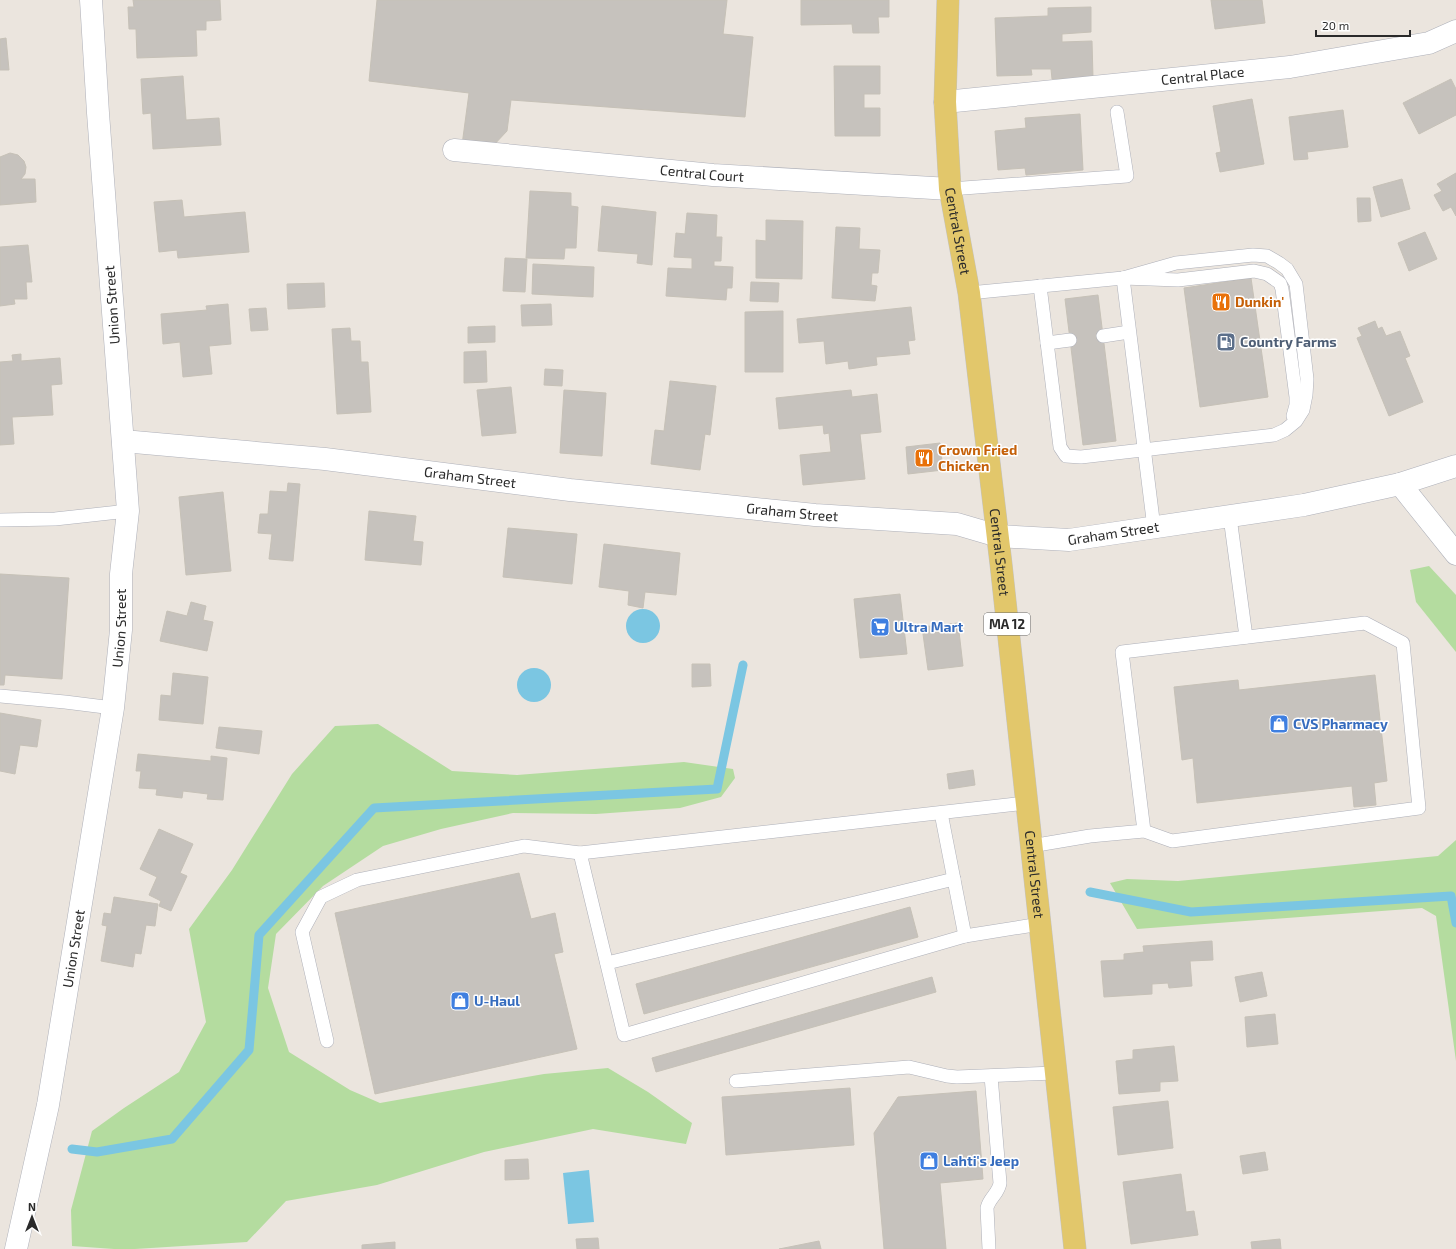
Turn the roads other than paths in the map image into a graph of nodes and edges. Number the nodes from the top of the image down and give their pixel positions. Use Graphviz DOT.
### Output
graph roads {
  1 [pos="91,0"];
  2 [pos="948,0"];
  3 [pos="1456,31"];
  4 [pos="945,102"];
  5 [pos="1117,112"];
  6 [pos="454,150"];
  7 [pos="950,189"];
  8 [pos="1123,278"];
  9 [pos="1040,286"];
  10 [pos="969,293"];
  11 [pos="1130,332"];
  12 [pos="1103,336"];
  13 [pos="1070,340"];
  14 [pos="1047,343"];
  15 [pos="123,441"];
  16 [pos="1144,450"];
  17 [pos="1456,466"];
  18 [pos="1400,484"];
  19 [pos="128,512"];
  20 [pos="1230,517"];
  21 [pos="0,520"];
  22 [pos="1154,528"];
  23 [pos="998,536"];
  24 [pos="1456,554"];
  25 [pos="1246,637"];
  26 [pos="0,696"];
  27 [pos="112,708"];
  28 [pos="1026,803"];
  29 [pos="941,813"];
  30 [pos="1144,831"];
  31 [pos="1031,846"];
  32 [pos="580,853"];
  33 [pos="954,879"];
  34 [pos="1040,924"];
  35 [pos="965,936"];
  36 [pos="607,964"];
  37 [pos="327,1041"];
  38 [pos="1055,1073"];
  39 [pos="991,1076"];
  40 [pos="736,1081"];
  41 [pos="16,1249"];
  42 [pos="989,1249"];
  43 [pos="1075,1249"];
  1 -- 15 [label="street, Union Street"];
  2 -- 4 [label="main road, Central Street / MA 12"];
  3 -- 4 [label="street, Central Place"];
  4 -- 7 [label="main road, Central Street / MA 12"];
  5 -- 7 [label="lane"];
  6 -- 7 [label="street, Central Court"];
  7 -- 10 [label="main road, Central Street / MA 12"];
  8 -- 9 [label="lane"];
  8 -- 11 [label="lane"];
  8 -- 16 [label="lane"];
  9 -- 10 [label="lane"];
  9 -- 14 [label="lane"];
  10 -- 23 [label="main road, Central Street / MA 12"];
  11 -- 12 [label="lane"];
  11 -- 16 [label="lane"];
  13 -- 14 [label="lane"];
  14 -- 16 [label="lane"];
  15 -- 19 [label="street, Union Street"];
  15 -- 23 [label="street, Graham Street"];
  16 -- 22 [label="lane"];
  17 -- 18 [label="street, Graham Street"];
  18 -- 20 [label="street, Graham Street"];
  18 -- 24 [label="street"];
  19 -- 21 [label="lane"];
  19 -- 27 [label="street, Union Street"];
  20 -- 22 [label="street, Graham Street"];
  20 -- 25 [label="lane"];
  22 -- 23 [label="street, Graham Street"];
  23 -- 28 [label="main road, Central Street / MA 12"];
  25 -- 30 [label="lane"];
  25 -- 30 [label="lane"];
  26 -- 27 [label="lane"];
  27 -- 41 [label="street, Union Street"];
  28 -- 29 [label="lane"];
  28 -- 31 [label="main road, Central Street / MA 12"];
  29 -- 32 [label="lane"];
  29 -- 33 [label="lane"];
  30 -- 31 [label="lane"];
  31 -- 34 [label="main road, Central Street / MA 12"];
  32 -- 36 [label="lane"];
  32 -- 37 [label="lane"];
  33 -- 35 [label="lane"];
  33 -- 36 [label="lane"];
  34 -- 35 [label="lane"];
  34 -- 38 [label="main road, Central Street / MA 12"];
  35 -- 36 [label="lane"];
  38 -- 39 [label="lane"];
  38 -- 43 [label="main road, Central Street / MA 12"];
  39 -- 40 [label="lane"];
  39 -- 42 [label="lane"];
}
